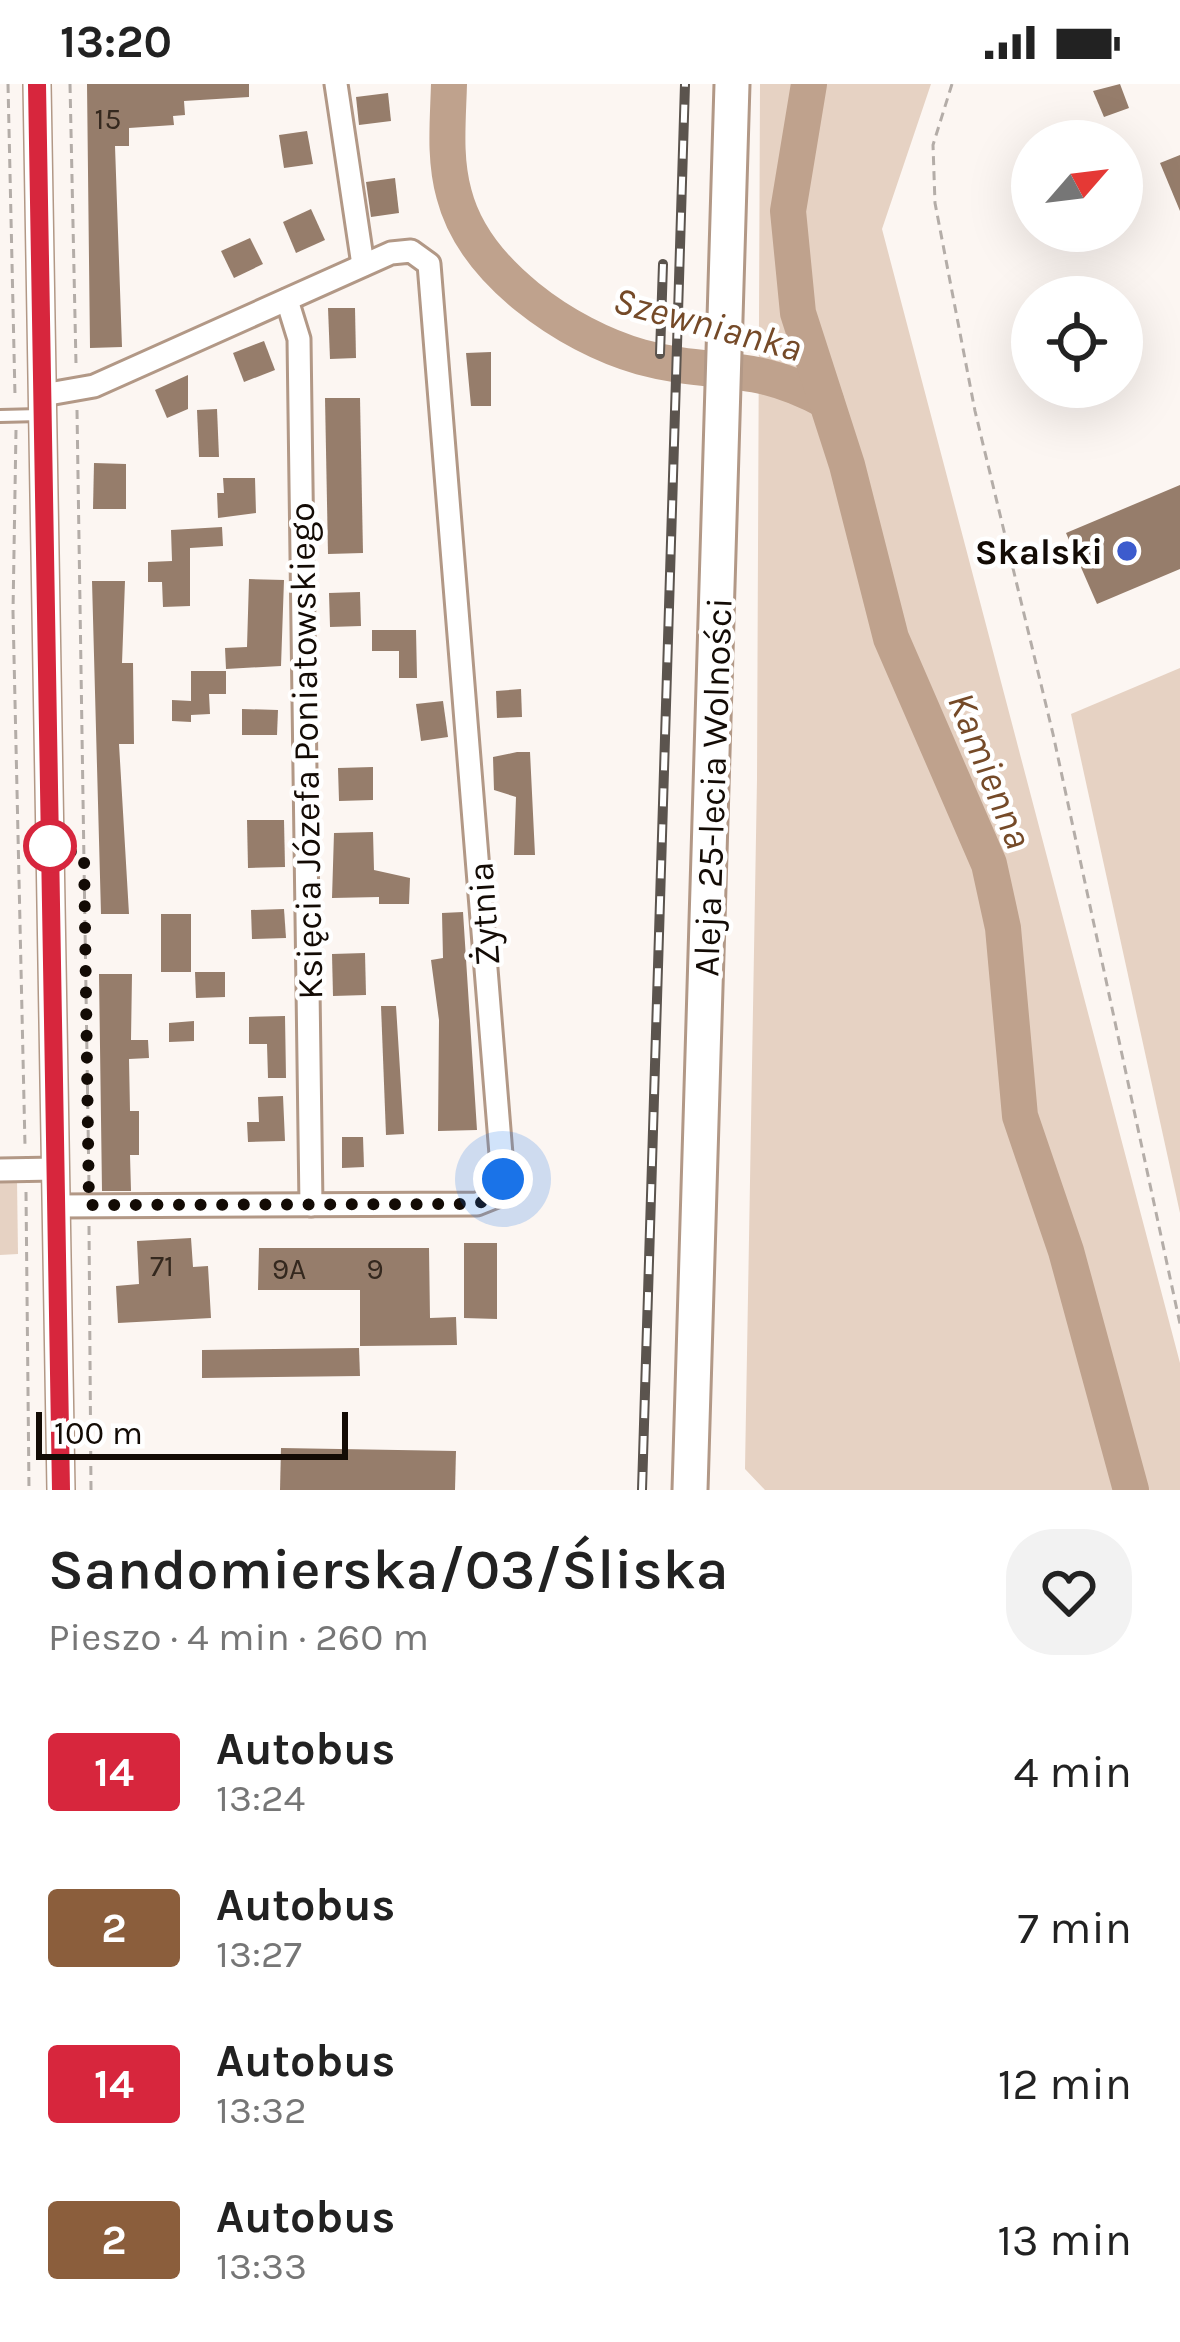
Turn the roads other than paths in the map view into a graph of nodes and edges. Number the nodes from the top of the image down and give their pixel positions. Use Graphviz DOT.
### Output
graph roads {
  1 [pos="37,84"];
  2 [pos="336,84"];
  3 [pos="732,84"];
  4 [pos="363,265"];
  5 [pos="287,300"];
  6 [pos="43,405"];
  7 [pos="0,416"];
  8 [pos="55,1169"];
  9 [pos="0,1170"];
  10 [pos="311,1204"];
  11 [pos="56,1206"];
  12 [pos="61,1490"];
  13 [pos="690,1490"];
  1 -- 6 [label="street"];
  2 -- 4 [label="street"];
  3 -- 13 [label="main road, Aleja 25-lecia Wolności"];
  4 -- 5 [label="street"];
  4 -- 10 [label="street, Żytnia"];
  5 -- 6 [label="street"];
  5 -- 10 [label="street, Księcia Józefa Poniatowskiego"];
  6 -- 7 [label="lane"];
  6 -- 8 [label="street"];
  8 -- 9 [label="street"];
  8 -- 11 [label="street"];
  10 -- 11 [label="street, Żytnia"];
  11 -- 12 [label="street"];
}
